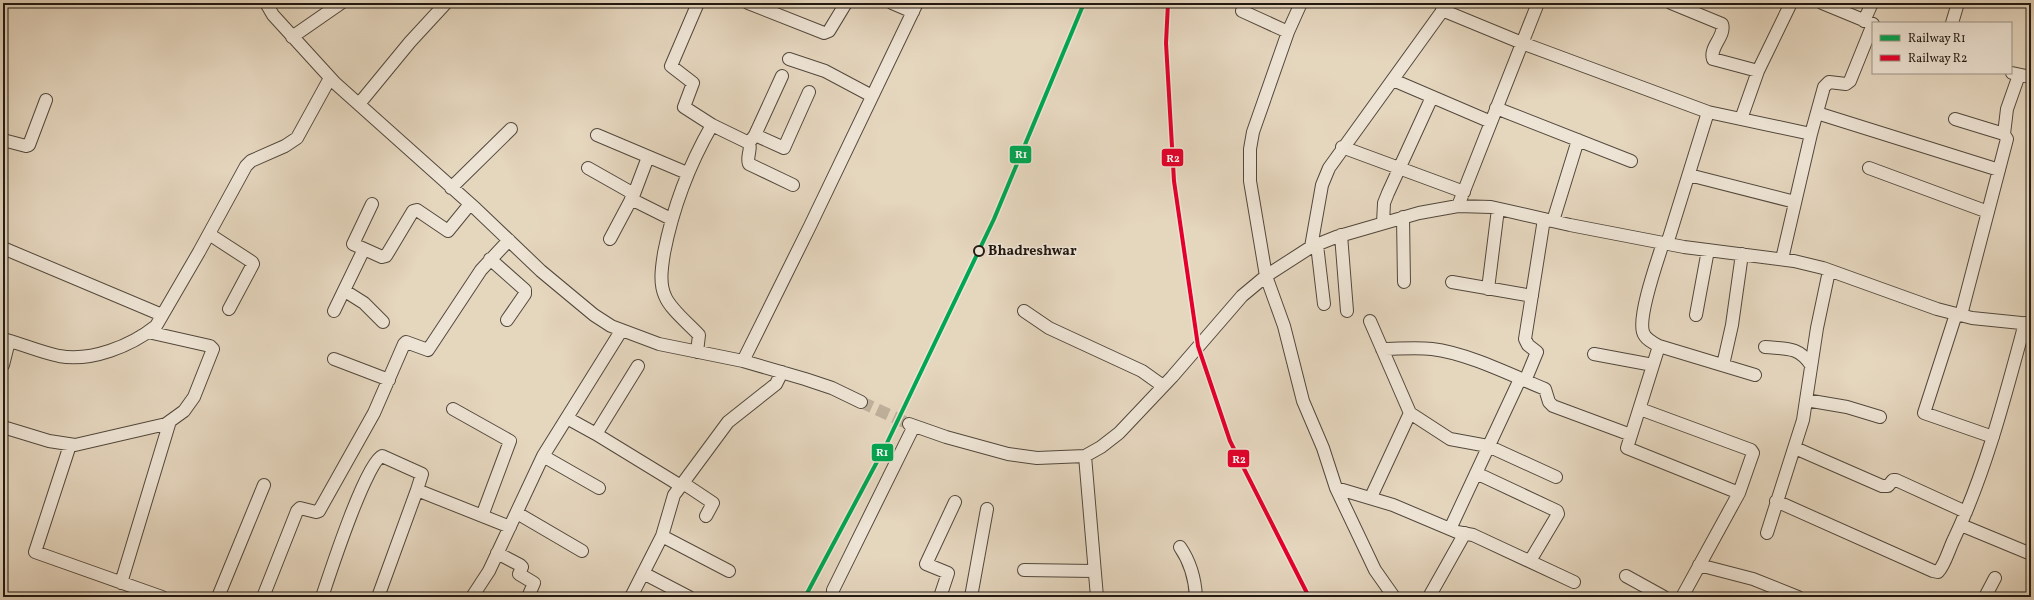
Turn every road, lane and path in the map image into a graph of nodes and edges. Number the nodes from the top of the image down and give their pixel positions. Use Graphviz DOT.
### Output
graph roads {
  1 [pos="266,3"];
  2 [pos="341,3"];
  3 [pos="446,3"];
  4 [pos="698,3"];
  5 [pos="748,3"];
  6 [pos="846,3"];
  7 [pos="892,3"];
  8 [pos="1301,3"];
  9 [pos="1538,3"];
  10 [pos="1671,3"];
  11 [pos="1791,3"];
  12 [pos="1822,3"];
  13 [pos="1872,3"];
  14 [pos="1958,3"];
  15 [pos="1445,6"];
  16 [pos="915,8"];
  17 [pos="1702,8"];
  18 [pos="1242,11"];
  19 [pos="1952,22"];
  20 [pos="1870,23"];
  21 [pos="1288,32"];
  22 [pos="292,37"];
  23 [pos="1522,43"];
  24 [pos="789,60"];
  25 [pos="1758,71"];
  26 [pos="2015,74"];
  27 [pos="782,76"];
  28 [pos="2031,77"];
  29 [pos="1394,80"];
  30 [pos="333,81"];
  31 [pos="809,92"];
  32 [pos="872,96"];
  33 [pos="1432,97"];
  34 [pos="46,100"];
  35 [pos="359,104"];
  36 [pos="1496,108"];
  37 [pos="1708,112"];
  38 [pos="1817,113"];
  39 [pos="1955,119"];
  40 [pos="1741,120"];
  41 [pos="1491,122"];
  42 [pos="712,125"];
  43 [pos="511,129"];
  44 [pos="1811,134"];
  45 [pos="2004,134"];
  46 [pos="597,135"];
  47 [pos="752,139"];
  48 [pos="3,140"];
  49 [pos="1578,140"];
  50 [pos="1342,147"];
  51 [pos="648,157"];
  52 [pos="1631,161"];
  53 [pos="588,168"];
  54 [pos="1868,168"];
  55 [pos="1399,169"];
  56 [pos="1999,170"];
  57 [pos="687,174"];
  58 [pos="1689,175"];
  59 [pos="793,185"];
  60 [pos="451,188"];
  61 [pos="1464,192"];
  62 [pos="632,196"];
  63 [pos="1795,202"];
  64 [pos="372,204"];
  65 [pos="470,204"];
  66 [pos="1458,206"];
  67 [pos="1498,209"];
  68 [pos="1988,212"];
  69 [pos="1403,217"];
  70 [pos="671,219"];
  71 [pos="1549,220"];
  72 [pos="1383,223"];
  73 [pos="209,234"];
  74 [pos="1341,235"];
  75 [pos="610,239"];
  76 [pos="509,240"];
  77 [pos="1665,243"];
  78 [pos="1314,246"];
  79 [pos="3,248"];
  80 [pos="364,249"];
  81 [pos="1708,250"];
  82 [pos="1742,254"];
  83 [pos="1782,259"];
  84 [pos="490,260"];
  85 [pos="1829,271"];
  86 [pos="1266,276"];
  87 [pos="1404,282"];
  88 [pos="1452,282"];
  89 [pos="1488,289"];
  90 [pos="344,291"];
  91 [pos="1532,296"];
  92 [pos="1324,304"];
  93 [pos="229,309"];
  94 [pos="334,311"];
  95 [pos="1024,311"];
  96 [pos="1347,311"];
  97 [pos="1958,314"];
  98 [pos="162,315"];
  99 [pos="1696,316"];
  100 [pos="507,320"];
  101 [pos="1370,321"];
  102 [pos="383,322"];
  103 [pos="2028,324"];
  104 [pos="621,331"];
  105 [pos="148,332"];
  106 [pos="6,340"];
  107 [pos="1659,346"];
  108 [pos="1765,347"];
  109 [pos="1382,349"];
  110 [pos="697,352"];
  111 [pos="1594,354"];
  112 [pos="334,359"];
  113 [pos="743,361"];
  114 [pos="3,365"];
  115 [pos="1653,365"];
  116 [pos="1723,365"];
  117 [pos="1811,365"];
  118 [pos="638,366"];
  119 [pos="782,372"];
  120 [pos="1755,375"];
  121 [pos="389,380"];
  122 [pos="1522,380"];
  123 [pos="1163,386"];
  124 [pos="1806,400"];
  125 [pos="861,402"];
  126 [pos="453,409"];
  127 [pos="1640,409"];
  128 [pos="1410,413"];
  129 [pos="1880,417"];
  130 [pos="567,418"];
  131 [pos="170,421"];
  132 [pos="3,427"];
  133 [pos="596,434"];
  134 [pos="1631,435"];
  135 [pos="1993,437"];
  136 [pos="70,445"];
  137 [pos="1488,446"];
  138 [pos="1795,448"];
  139 [pos="543,456"];
  140 [pos="1085,456"];
  141 [pos="1476,473"];
  142 [pos="1556,477"];
  143 [pos="682,484"];
  144 [pos="264,485"];
  145 [pos="599,488"];
  146 [pos="1336,488"];
  147 [pos="417,490"];
  148 [pos="1738,493"];
  149 [pos="1371,497"];
  150 [pos="1776,501"];
  151 [pos="954,502"];
  152 [pos="987,509"];
  153 [pos="1966,512"];
  154 [pos="517,513"];
  155 [pos="482,516"];
  156 [pos="706,516"];
  157 [pos="1961,525"];
  158 [pos="510,527"];
  159 [pos="1450,529"];
  160 [pos="1465,533"];
  161 [pos="1767,533"];
  162 [pos="662,536"];
  163 [pos="1180,547"];
  164 [pos="582,551"];
  165 [pos="497,553"];
  166 [pos="2031,554"];
  167 [pos="1530,561"];
  168 [pos="1699,565"];
  169 [pos="1024,570"];
  170 [pos="729,571"];
  171 [pos="1094,571"];
  172 [pos="643,573"];
  173 [pos="1626,576"];
  174 [pos="1995,578"];
  175 [pos="1574,582"];
  176 [pos="121,583"];
  177 [pos="162,597"];
  178 [pos="218,597"];
  179 [pos="263,597"];
  180 [pos="322,597"];
  181 [pos="378,597"];
  182 [pos="472,597"];
  183 [pos="528,597"];
  184 [pos="631,597"];
  185 [pos="689,597"];
  186 [pos="833,597"];
  187 [pos="940,597"];
  188 [pos="971,597"];
  189 [pos="1097,597"];
  190 [pos="1196,597"];
  191 [pos="1394,597"];
  192 [pos="1429,597"];
  193 [pos="1664,597"];
  194 [pos="1682,597"];
  195 [pos="1798,597"];
  196 [pos="1985,597"];
  1 -- 22 [label="street"];
  2 -- 22 [label="street"];
  3 -- 35 [label="street"];
  4 -- 42 [label="street"];
  5 -- 6 [label="street"];
  7 -- 16 [label="street"];
  8 -- 21 [label="street"];
  9 -- 23 [label="street"];
  10 -- 17 [label="street"];
  11 -- 25 [label="street"];
  12 -- 20 [label="street"];
  13 -- 20 [label="street"];
  14 -- 19 [label="street"];
  15 -- 23 [label="street"];
  15 -- 29 [label="street"];
  16 -- 32 [label="street"];
  17 -- 25 [label="street"];
  18 -- 21 [label="street"];
  20 -- 38 [label="street"];
  21 -- 86 [label="street"];
  22 -- 30 [label="street"];
  23 -- 36 [label="street"];
  23 -- 37 [label="street"];
  24 -- 32 [label="street"];
  25 -- 40 [label="street"];
  26 -- 28 [label="street"];
  26 -- 45 [label="street"];
  27 -- 47 [label="street"];
  29 -- 33 [label="street"];
  29 -- 50 [label="street"];
  30 -- 35 [label="street"];
  30 -- 73 [label="street"];
  31 -- 47 [label="street"];
  32 -- 113 [label="street"];
  33 -- 41 [label="street"];
  33 -- 55 [label="street"];
  34 -- 48 [label="street"];
  35 -- 60 [label="street"];
  36 -- 41 [label="street"];
  36 -- 49 [label="street"];
  37 -- 40 [label="street"];
  37 -- 58 [label="street"];
  38 -- 44 [label="street"];
  38 -- 56 [label="street"];
  39 -- 45 [label="street"];
  40 -- 44 [label="street"];
  41 -- 61 [label="street"];
  42 -- 47 [label="street"];
  42 -- 57 [label="street"];
  43 -- 60 [label="street"];
  44 -- 63 [label="street"];
  45 -- 56 [label="street"];
  46 -- 51 [label="street"];
  47 -- 59 [label="street"];
  49 -- 52 [label="street"];
  49 -- 71 [label="street"];
  50 -- 55 [label="street"];
  50 -- 78 [label="street"];
  51 -- 57 [label="street"];
  51 -- 62 [label="street"];
  53 -- 62 [label="street"];
  54 -- 68 [label="street"];
  55 -- 61 [label="street"];
  55 -- 72 [label="street"];
  56 -- 68 [label="street"];
  57 -- 70 [label="street"];
  58 -- 63 [label="street"];
  58 -- 77 [label="street"];
  60 -- 65 [label="street"];
  61 -- 66 [label="street"];
  62 -- 70 [label="street"];
  62 -- 75 [label="street"];
  63 -- 83 [label="street"];
  64 -- 80 [label="street"];
  65 -- 76 [label="street"];
  65 -- 80 [label="street"];
  66 -- 67 [label="street"];
  66 -- 69 [label="street"];
  67 -- 71 [label="street"];
  67 -- 89 [label="street"];
  68 -- 97 [label="street"];
  69 -- 72 [label="street"];
  69 -- 87 [label="street"];
  70 -- 110 [label="street"];
  71 -- 77 [label="street"];
  71 -- 91 [label="street"];
  72 -- 74 [label="street"];
  73 -- 93 [label="street"];
  73 -- 98 [label="street"];
  74 -- 78 [label="street"];
  74 -- 96 [label="street"];
  76 -- 84 [label="street"];
  76 -- 104 [label="street"];
  77 -- 81 [label="street"];
  77 -- 107 [label="street"];
  78 -- 86 [label="street"];
  78 -- 92 [label="street"];
  79 -- 98 [label="street"];
  80 -- 90 [label="street"];
  81 -- 82 [label="street"];
  81 -- 99 [label="street"];
  82 -- 83 [label="street"];
  82 -- 116 [label="street"];
  83 -- 85 [label="street"];
  84 -- 100 [label="street"];
  84 -- 121 [label="street"];
  85 -- 97 [label="street"];
  85 -- 117 [label="street"];
  86 -- 123 [label="street"];
  86 -- 146 [label="street"];
  88 -- 89 [label="street"];
  89 -- 91 [label="street"];
  90 -- 94 [label="street"];
  90 -- 102 [label="street"];
  91 -- 122 [label="street"];
  95 -- 123 [label="street"];
  97 -- 103 [label="street"];
  97 -- 135 [label="street"];
  98 -- 105 [label="street"];
  101 -- 109 [label="street"];
  103 -- 135 [label="street"];
  104 -- 110 [label="street"];
  104 -- 130 [label="street"];
  105 -- 106 [label="street"];
  105 -- 131 [label="street"];
  106 -- 114 [label="street"];
  107 -- 115 [label="street"];
  107 -- 116 [label="street"];
  108 -- 117 [label="street"];
  109 -- 122 [label="street"];
  109 -- 128 [label="street"];
  110 -- 113 [label="street"];
  111 -- 115 [label="street"];
  112 -- 121 [label="street"];
  113 -- 119 [label="street"];
  115 -- 127 [label="street"];
  116 -- 120 [label="street"];
  117 -- 124 [label="street"];
  118 -- 133 [label="street"];
  119 -- 125 [label="street"];
  119 -- 143 [label="street"];
  121 -- 179 [label="street"];
  122 -- 134 [label="street"];
  122 -- 137 [label="street"];
  123 -- 140 [label="street"];
  124 -- 129 [label="street"];
  124 -- 138 [label="street"];
  126 -- 155 [label="street"];
  127 -- 134 [label="street"];
  127 -- 148 [label="street"];
  128 -- 137 [label="street"];
  128 -- 149 [label="street"];
  130 -- 133 [label="street"];
  130 -- 139 [label="street"];
  131 -- 136 [label="street"];
  131 -- 176 [label="street"];
  132 -- 136 [label="street"];
  133 -- 143 [label="street"];
  134 -- 148 [label="street"];
  135 -- 153 [label="street"];
  136 -- 176 [label="street"];
  137 -- 141 [label="street"];
  137 -- 142 [label="street"];
  138 -- 150 [label="street"];
  138 -- 153 [label="street"];
  139 -- 145 [label="street"];
  139 -- 154 [label="street"];
  140 -- 171 [label="street"];
  140 -- 186 [label="street"];
  141 -- 159 [label="street"];
  141 -- 167 [label="street"];
  143 -- 156 [label="street"];
  143 -- 162 [label="street"];
  144 -- 178 [label="street"];
  146 -- 149 [label="street"];
  146 -- 191 [label="street"];
  147 -- 155 [label="street"];
  147 -- 180 [label="street"];
  147 -- 181 [label="street"];
  148 -- 168 [label="street"];
  149 -- 159 [label="street"];
  150 -- 157 [label="street"];
  150 -- 161 [label="street"];
  151 -- 187 [label="street"];
  152 -- 188 [label="street"];
  153 -- 157 [label="street"];
  154 -- 158 [label="street"];
  154 -- 164 [label="street"];
  155 -- 158 [label="street"];
  157 -- 166 [label="street"];
  158 -- 165 [label="street"];
  159 -- 160 [label="street"];
  160 -- 167 [label="street"];
  160 -- 192 [label="street"];
  162 -- 170 [label="street"];
  162 -- 172 [label="street"];
  163 -- 190 [label="street"];
  165 -- 182 [label="street"];
  165 -- 183 [label="street"];
  167 -- 175 [label="street"];
  168 -- 194 [label="street"];
  168 -- 195 [label="street"];
  169 -- 171 [label="street"];
  171 -- 189 [label="street"];
  172 -- 184 [label="street"];
  172 -- 185 [label="street"];
  173 -- 193 [label="street"];
  174 -- 196 [label="street"];
  176 -- 177 [label="street"];
}
